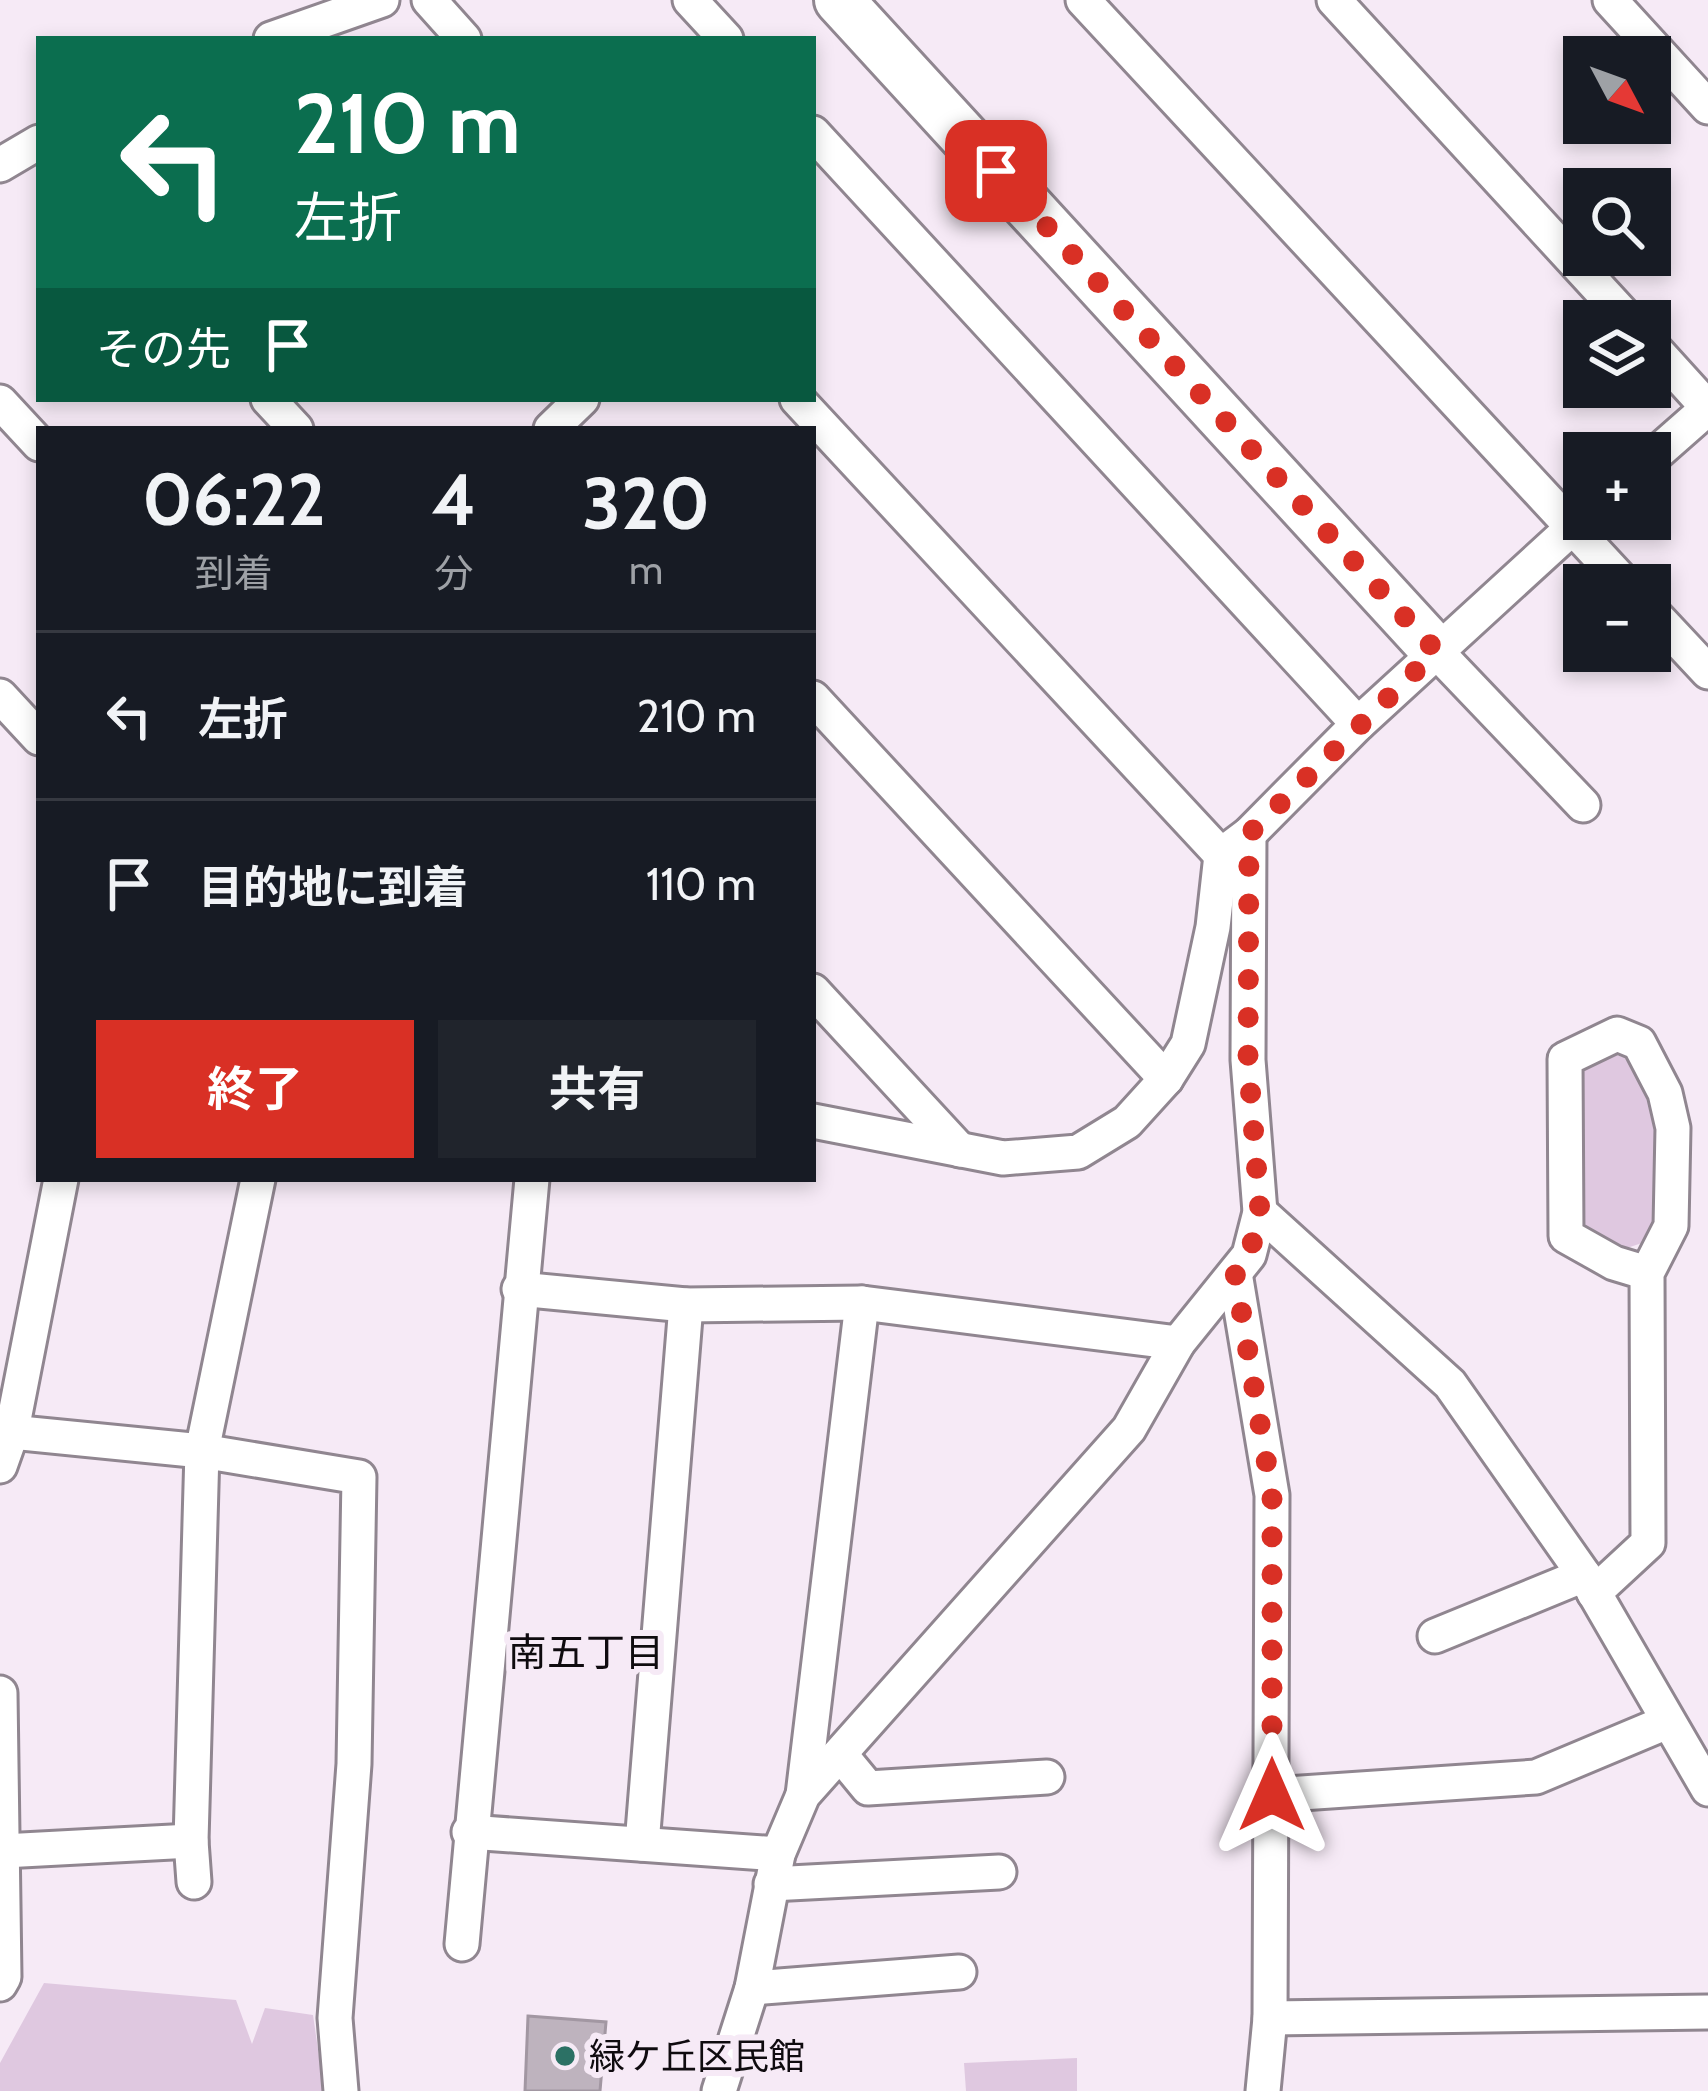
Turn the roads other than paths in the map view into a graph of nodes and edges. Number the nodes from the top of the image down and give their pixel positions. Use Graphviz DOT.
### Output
graph roads {
  1 [pos="382,0"];
  2 [pos="428,0"];
  3 [pos="690,0"];
  4 [pos="838,0"];
  5 [pos="1083,0"];
  6 [pos="1334,0"];
  7 [pos="1610,0"];
  8 [pos="280,36"];
  9 [pos="461,36"];
  10 [pos="723,36"];
  11 [pos="1708,107"];
  12 [pos="816,137"];
  13 [pos="36,148"];
  14 [pos="0,164"];
  15 [pos="1609,300"];
  16 [pos="1671,367"];
  17 [pos="0,402"];
  18 [pos="271,402"];
  19 [pos="799,402"];
  20 [pos="1708,408"];
  21 [pos="293,426"];
  22 [pos="36,441"];
  23 [pos="1671,441"];
  24 [pos="1563,506"];
  25 [pos="1563,536"];
  26 [pos="1592,540"];
  27 [pos="1610,564"];
  28 [pos="1671,632"];
  29 [pos="1436,651"];
  30 [pos="1708,672"];
  31 [pos="0,696"];
  32 [pos="816,701"];
  33 [pos="1358,724"];
  34 [pos="36,735"];
  35 [pos="1583,805"];
  36 [pos="1249,834"];
  37 [pos="1221,855"];
  38 [pos="816,994"];
  39 [pos="1166,1079"];
  40 [pos="816,1122"];
  41 [pos="959,1150"];
  42 [pos="60,1182"];
  43 [pos="257,1182"];
  44 [pos="532,1182"];
  45 [pos="1260,1212"];
  46 [pos="1235,1273"];
  47 [pos="1648,1273"];
  48 [pos="519,1289"];
  49 [pos="862,1303"];
  50 [pos="686,1305"];
  51 [pos="1178,1343"];
  52 [pos="4,1444"];
  53 [pos="202,1451"];
  54 [pos="1589,1584"];
  55 [pos="1435,1636"];
  56 [pos="0,1693"];
  57 [pos="1667,1722"];
  58 [pos="840,1754"];
  59 [pos="1047,1777"];
  60 [pos="1708,1789"];
  61 [pos="1272,1795"];
  62 [pos="803,1796"];
  63 [pos="469,1832"];
  64 [pos="191,1841"];
  65 [pos="642,1844"];
  66 [pos="3,1851"];
  67 [pos="775,1869"];
  68 [pos="999,1872"];
  69 [pos="194,1882"];
  70 [pos="462,1944"];
  71 [pos="959,1972"];
  72 [pos="0,1984"];
  73 [pos="752,1988"];
  74 [pos="1708,2012"];
  75 [pos="1270,2018"];
  76 [pos="341,2091"];
  77 [pos="718,2091"];
  78 [pos="1263,2091"];
  1 -- 8 [label="street"];
  2 -- 9 [label="street"];
  3 -- 10 [label="street"];
  4 -- 29 [label="street"];
  5 -- 24 [label="street"];
  6 -- 15 [label="street"];
  7 -- 11 [label="street"];
  12 -- 33 [label="street"];
  13 -- 14 [label="street"];
  16 -- 20 [label="street"];
  17 -- 22 [label="street"];
  18 -- 21 [label="street"];
  19 -- 37 [label="street"];
  20 -- 23 [label="street"];
  25 -- 29 [label="street"];
  26 -- 27 [label="street"];
  28 -- 30 [label="street"];
  29 -- 33 [label="street"];
  29 -- 35 [label="street"];
  31 -- 34 [label="street"];
  32 -- 39 [label="street"];
  33 -- 36 [label="street"];
  36 -- 37 [label="street"];
  36 -- 45 [label="street"];
  37 -- 39 [label="street"];
  38 -- 41 [label="street"];
  39 -- 41 [label="street"];
  40 -- 41 [label="street"];
  42 -- 52 [label="street"];
  43 -- 53 [label="street"];
  44 -- 48 [label="street"];
  45 -- 46 [label="street"];
  45 -- 54 [label="street"];
  46 -- 51 [label="street"];
  46 -- 61 [label="street"];
  47 -- 47 [label="street"];
  47 -- 54 [label="street"];
  48 -- 50 [label="street"];
  48 -- 63 [label="street"];
  49 -- 50 [label="street"];
  49 -- 51 [label="street"];
  49 -- 62 [label="street"];
  50 -- 65 [label="street"];
  51 -- 58 [label="street"];
  52 -- 53 [label="street"];
  53 -- 64 [label="street"];
  53 -- 76 [label="street"];
  54 -- 55 [label="street"];
  54 -- 57 [label="street"];
  56 -- 66 [label="street"];
  57 -- 60 [label="street"];
  57 -- 61 [label="street"];
  58 -- 59 [label="street"];
  58 -- 62 [label="street"];
  61 -- 75 [label="street"];
  62 -- 67 [label="street"];
  63 -- 65 [label="street"];
  63 -- 70 [label="street"];
  64 -- 66 [label="street"];
  64 -- 69 [label="street"];
  65 -- 67 [label="street"];
  66 -- 72 [label="street"];
  67 -- 68 [label="street"];
  67 -- 73 [label="street"];
  71 -- 73 [label="street"];
  73 -- 77 [label="street"];
  74 -- 75 [label="street"];
  75 -- 78 [label="street"];
}
